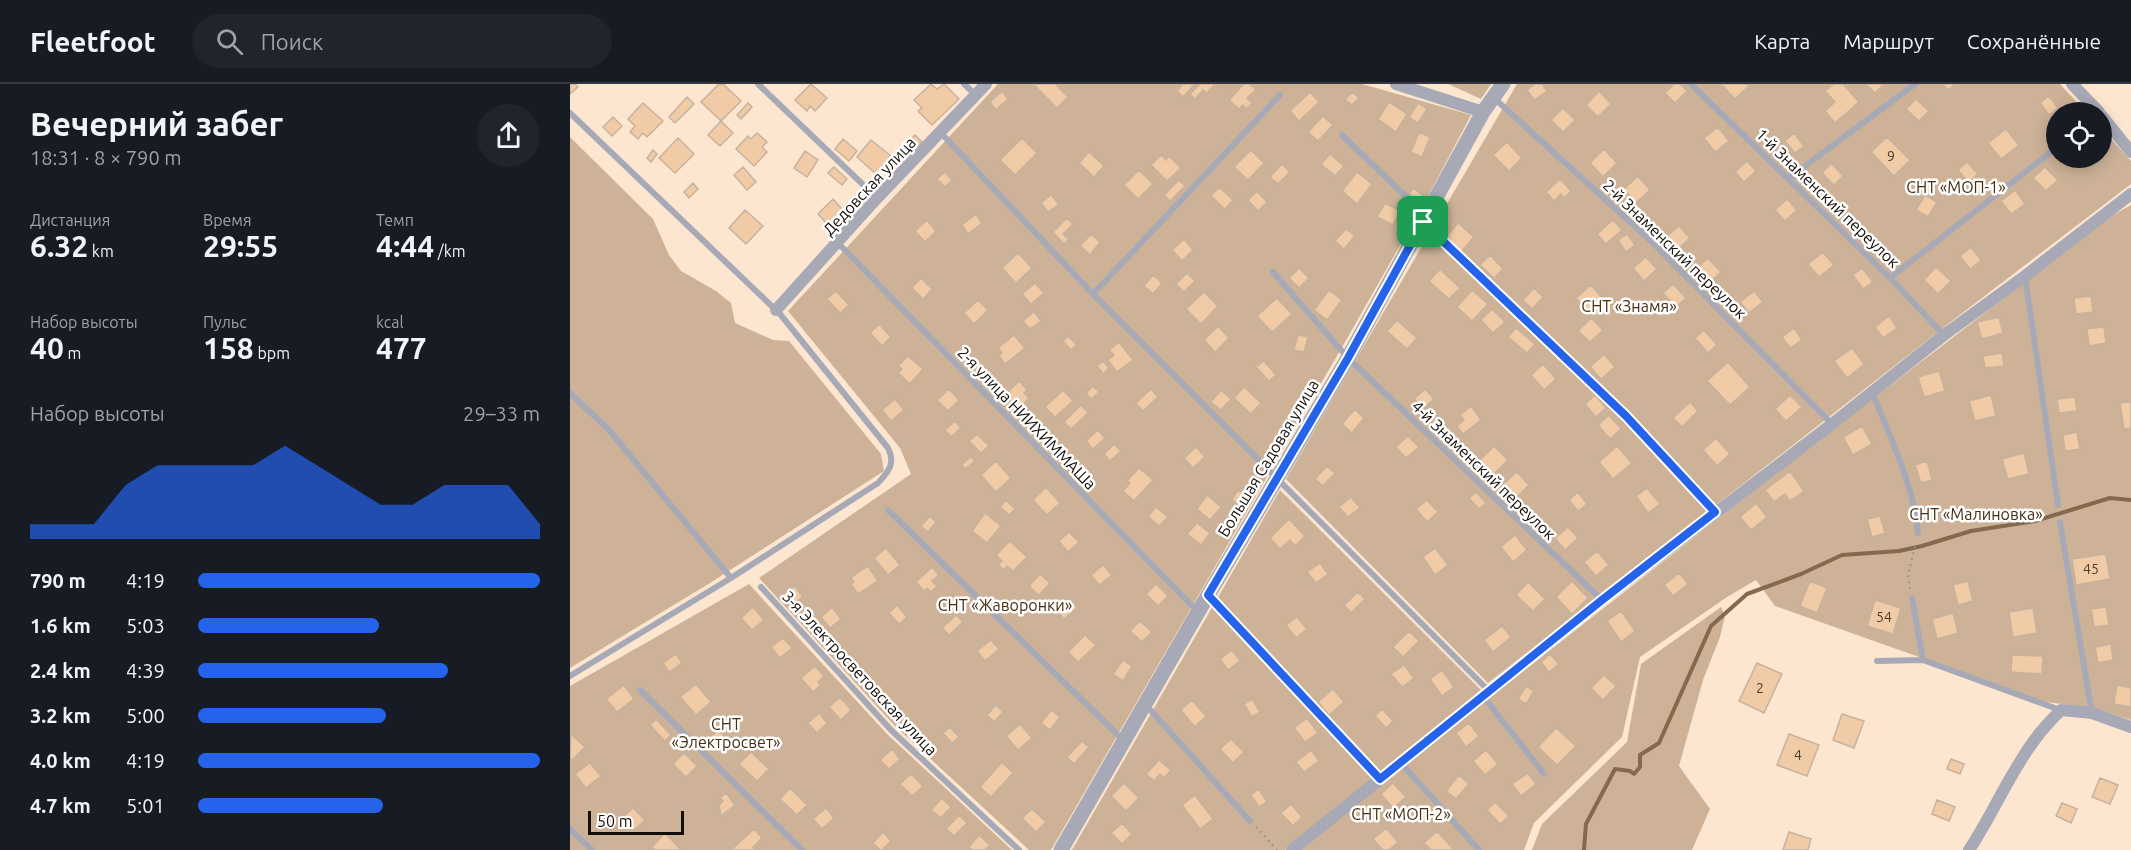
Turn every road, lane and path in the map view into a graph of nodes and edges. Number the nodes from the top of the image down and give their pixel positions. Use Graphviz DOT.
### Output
graph roads {
  1 [pos="758,84"];
  2 [pos="964,84"];
  3 [pos="987,84"];
  4 [pos="1396,84"];
  5 [pos="1503,84"];
  6 [pos="1691,84"];
  7 [pos="1915,84"];
  8 [pos="2072,84"];
  9 [pos="976,95"];
  10 [pos="1280,95"];
  11 [pos="1494,98"];
  12 [pos="2089,102"];
  13 [pos="1483,112"];
  14 [pos="570,113"];
  15 [pos="2112,129"];
  16 [pos="941,133"];
  17 [pos="1342,135"];
  18 [pos="2131,152"];
  19 [pos="2046,156"];
  20 [pos="1789,178"];
  21 [pos="2131,194"];
  22 [pos="878,198"];
  23 [pos="1425,219"];
  24 [pos="838,243"];
  25 [pos="1273,272"];
  26 [pos="2025,276"];
  27 [pos="1890,278"];
  28 [pos="1093,294"];
  29 [pos="776,310"];
  30 [pos="1944,334"];
  31 [pos="1348,358"];
  32 [pos="1872,392"];
  33 [pos="570,393"];
  34 [pos="1832,424"];
  35 [pos="1276,479"];
  36 [pos="2058,505"];
  37 [pos="888,510"];
  38 [pos="1715,512"];
  39 [pos="2060,522"];
  40 [pos="1918,533"];
  41 [pos="731,578"];
  42 [pos="761,587"];
  43 [pos="1208,595"];
  44 [pos="1912,598"];
  45 [pos="1602,600"];
  46 [pos="1198,612"];
  47 [pos="1923,660"];
  48 [pos="1876,661"];
  49 [pos="570,676"];
  50 [pos="640,690"];
  51 [pos="1486,694"];
  52 [pos="1145,704"];
  53 [pos="2061,711"];
  54 [pos="2092,713"];
  55 [pos="2131,727"];
  56 [pos="1124,741"];
  57 [pos="1400,763"];
  58 [pos="1544,774"];
  59 [pos="1380,779"];
  60 [pos="1250,821"];
  61 [pos="570,829"];
  62 [pos="1299,848"];
  63 [pos="592,850"];
  64 [pos="802,850"];
  65 [pos="1019,850"];
  66 [pos="1061,850"];
  67 [pos="1276,850"];
  68 [pos="1479,850"];
  69 [pos="1969,850"];
  1 -- 22 [label="lane"];
  2 -- 9 [label="lane"];
  3 -- 9 [label="street, Дедовская улица"];
  4 -- 13 [label="street"];
  5 -- 11 [label="street, Большая Садовая улица"];
  6 -- 20 [label="lane, 1-й Знаменский переулок"];
  7 -- 20 [label="lane"];
  8 -- 12 [label="street"];
  9 -- 16 [label="street, Дедовская улица"];
  10 -- 28 [label="lane"];
  11 -- 13 [label="street, Большая Садовая улица"];
  11 -- 34 [label="lane, 2-й Знаменский переулок"];
  13 -- 23 [label="street, Большая Садовая улица"];
  14 -- 29 [label="lane"];
  15 -- 18 [label="street"];
  16 -- 22 [label="street, Дедовская улица"];
  16 -- 28 [label="lane"];
  17 -- 23 [label="lane"];
  19 -- 27 [label="lane"];
  20 -- 27 [label="lane, 1-й Знаменский переулок"];
  21 -- 26 [label="street"];
  22 -- 24 [label="street, Дедовская улица"];
  23 -- 31 [label="street, Большая Садовая улица"];
  23 -- 38 [label="lane"];
  24 -- 29 [label="street, Дедовская улица"];
  24 -- 46 [label="lane, 2-я улица НИИХИММАШа"];
  25 -- 31 [label="lane, 4-й Знаменский переулок"];
  26 -- 30 [label="street"];
  26 -- 36 [label="lane"];
  27 -- 30 [label="lane, 1-й Знаменский переулок"];
  28 -- 35 [label="lane"];
  29 -- 41 [label="lane"];
  30 -- 32 [label="street"];
  31 -- 35 [label="street, Большая Садовая улица"];
  31 -- 45 [label="lane, 4-й Знаменский переулок"];
  32 -- 34 [label="street"];
  32 -- 40 [label="lane"];
  33 -- 41 [label="lane"];
  34 -- 38 [label="street"];
  35 -- 43 [label="street, Большая Садовая улица"];
  35 -- 51 [label="lane"];
  37 -- 56 [label="lane"];
  38 -- 45 [label="street"];
  39 -- 54 [label="lane"];
  40 -- 44 [label="path"];
  41 -- 49 [label="lane"];
  42 -- 65 [label="lane, 3-я Электросветовская улица"];
  43 -- 46 [label="street, Большая Садовая улица"];
  43 -- 59 [label="lane"];
  44 -- 47 [label="lane"];
  45 -- 51 [label="street"];
  46 -- 52 [label="street, Большая Садовая улица"];
  47 -- 48 [label="lane"];
  47 -- 53 [label="lane"];
  50 -- 64 [label="lane"];
  51 -- 57 [label="street"];
  51 -- 58 [label="lane"];
  52 -- 56 [label="street, Большая Садовая улица"];
  52 -- 60 [label="lane"];
  53 -- 54 [label="street"];
  53 -- 69 [label="street"];
  54 -- 55 [label="street"];
  56 -- 66 [label="street, Большая Садовая улица"];
  57 -- 59 [label="street"];
  57 -- 68 [label="lane"];
  59 -- 62 [label="street"];
  60 -- 67 [label="path"];
  61 -- 63 [label="lane"];
}
